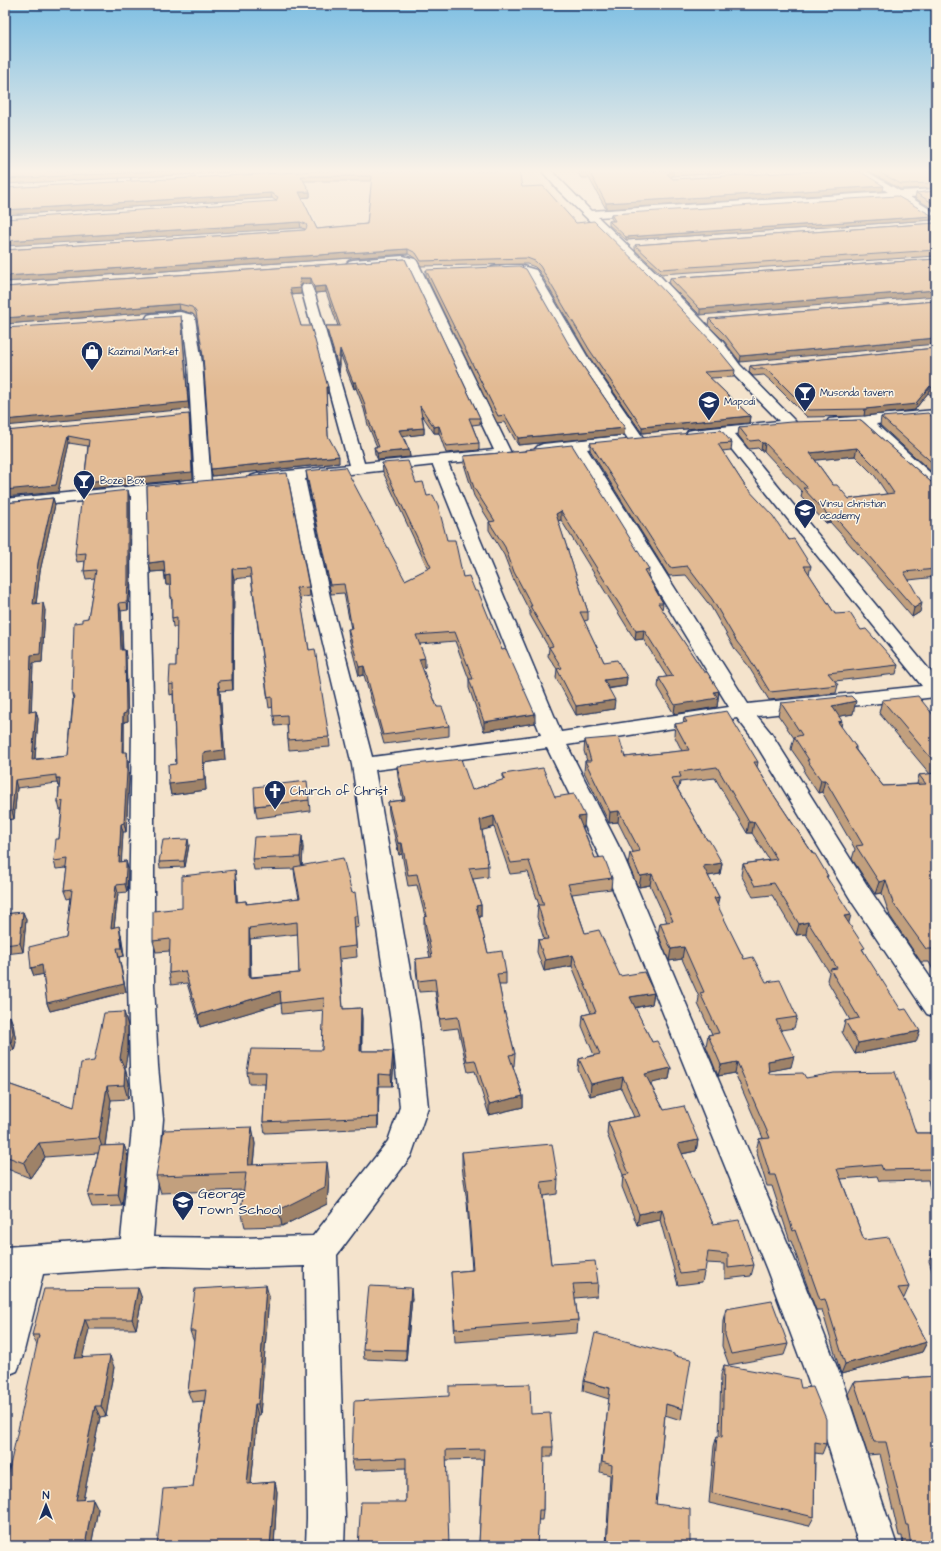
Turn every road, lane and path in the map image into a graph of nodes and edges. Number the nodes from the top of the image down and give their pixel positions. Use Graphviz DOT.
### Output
graph roads {
  1 [pos="618,243"];
  2 [pos="637,245"];
  3 [pos="621,246"];
  4 [pos="340,264"];
  5 [pos="482,269"];
  6 [pos="430,271"];
  7 [pos="415,272"];
  8 [pos="673,279"];
  9 [pos="657,280"];
  10 [pos="307,288"];
  11 [pos="142,319"];
  12 [pos="712,320"];
  13 [pos="696,321"];
  14 [pos="750,366"];
  15 [pos="735,368"];
  16 [pos="199,414"];
  17 [pos="936,414"];
  18 [pos="183,416"];
  19 [pos="864,421"];
  20 [pos="805,423"];
  21 [pos="820,423"];
  22 [pos="790,424"];
  23 [pos="724,431"];
  24 [pos="680,435"];
  25 [pos="651,438"];
  26 [pos="636,439"];
  27 [pos="577,446"];
  28 [pos="533,450"];
  29 [pos="518,452"];
  30 [pos="503,453"];
  31 [pos="439,461"];
  32 [pos="358,469"];
  33 [pos="296,475"];
  34 [pos="242,480"];
  35 [pos="219,482"];
  36 [pos="203,484"];
  37 [pos="936,486"];
  38 [pos="139,491"];
  39 [pos="5,504"];
  40 [pos="936,691"];
  41 [pos="742,711"];
  42 [pos="554,740"];
  43 [pos="363,765"];
  44 [pos="936,1007"];
  45 [pos="321,1251"];
  46 [pos="136,1252"];
  47 [pos="18,1261"];
  48 [pos="5,1359"];
  49 [pos="325,1546"];
  50 [pos="878,1546"];
  1 -- 3 [label="street"];
  2 -- 3 [label="street"];
  3 -- 9 [label="street"];
  4 -- 7 [label="street"];
  5 -- 26 [label="street"];
  6 -- 7 [label="street"];
  7 -- 30 [label="street"];
  8 -- 9 [label="street"];
  9 -- 13 [label="street"];
  10 -- 32 [label="street"];
  11 -- 16 [label="street"];
  12 -- 13 [label="street"];
  13 -- 15 [label="street"];
  14 -- 15 [label="street"];
  15 -- 22 [label="street"];
  16 -- 18 [label="street"];
  16 -- 36 [label="street"];
  17 -- 19 [label="street"];
  19 -- 21 [label="street"];
  19 -- 37 [label="street"];
  20 -- 22 [label="street"];
  22 -- 23 [label="street"];
  23 -- 24 [label="street"];
  23 -- 40 [label="street"];
  25 -- 26 [label="street"];
  26 -- 27 [label="street"];
  27 -- 28 [label="street"];
  27 -- 41 [label="street"];
  29 -- 30 [label="street"];
  30 -- 31 [label="street"];
  31 -- 32 [label="street"];
  31 -- 42 [label="street"];
  32 -- 33 [label="street"];
  33 -- 34 [label="street"];
  33 -- 43 [label="street"];
  35 -- 36 [label="street"];
  36 -- 38 [label="street"];
  38 -- 39 [label="street"];
  38 -- 46 [label="street"];
  40 -- 41 [label="street"];
  41 -- 42 [label="street"];
  41 -- 44 [label="street"];
  42 -- 43 [label="street"];
  42 -- 50 [label="street"];
  43 -- 45 [label="street"];
  45 -- 46 [label="street"];
  45 -- 49 [label="street"];
  46 -- 47 [label="street"];
  47 -- 48 [label="street"];
}
